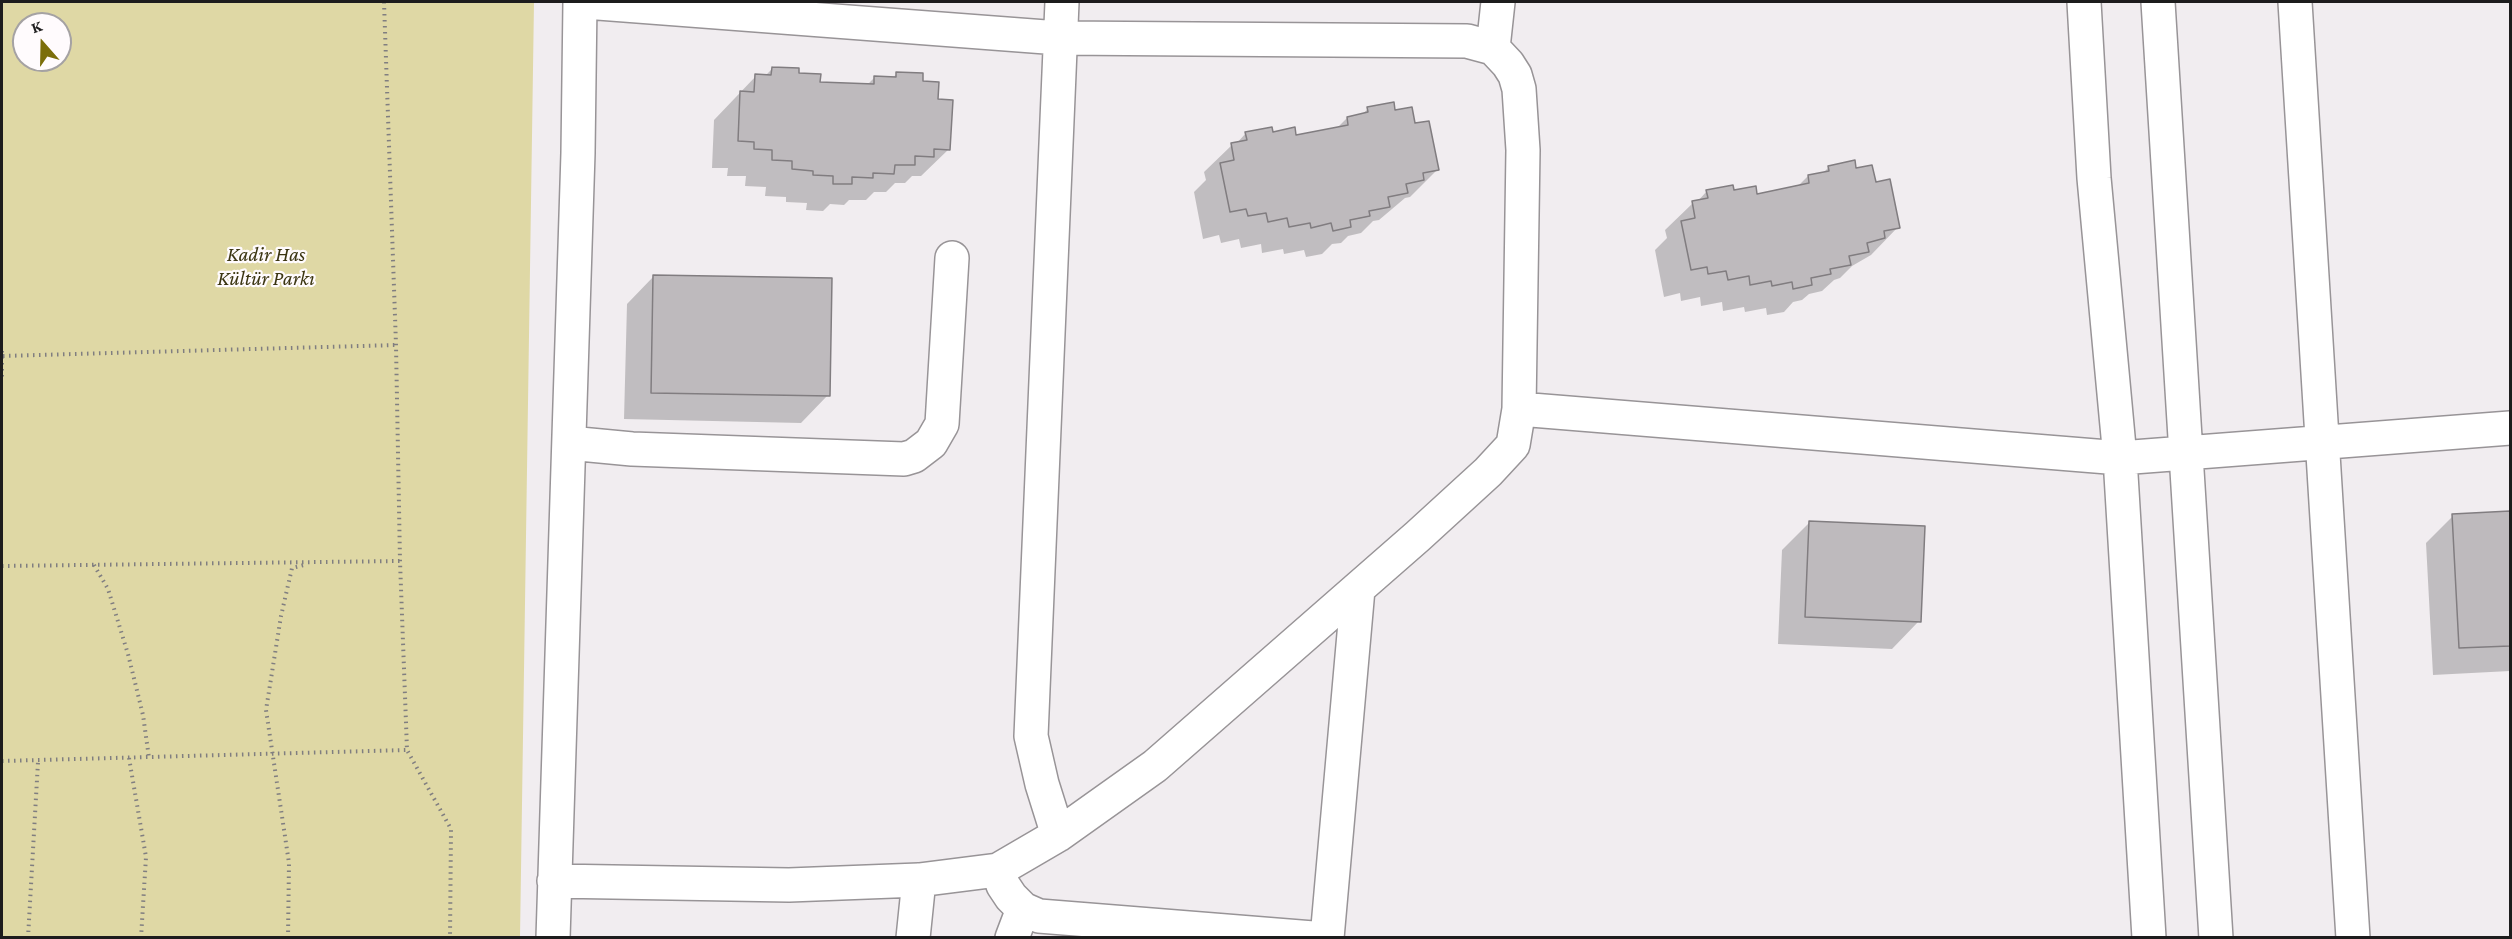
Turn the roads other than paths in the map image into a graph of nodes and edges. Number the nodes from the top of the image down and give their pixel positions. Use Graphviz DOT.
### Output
graph roads {
  1 [pos="580,2"];
  2 [pos="585,2"];
  3 [pos="1062,2"];
  4 [pos="1498,2"];
  5 [pos="2084,2"];
  6 [pos="2158,2"];
  7 [pos="2295,2"];
  8 [pos="1059,38"];
  9 [pos="1493,48"];
  10 [pos="952,258"];
  11 [pos="1519,410"];
  12 [pos="2511,428"];
  13 [pos="2322,442"];
  14 [pos="569,443"];
  15 [pos="2186,452"];
  16 [pos="2120,458"];
  17 [pos="1358,589"];
  18 [pos="1058,836"];
  19 [pos="998,870"];
  20 [pos="919,880"];
  21 [pos="554,881"];
  22 [pos="1018,923"];
  23 [pos="553,938"];
  24 [pos="913,938"];
  25 [pos="1313,938"];
  26 [pos="1327,938"];
  27 [pos="2149,938"];
  28 [pos="2216,938"];
  29 [pos="2353,938"];
  1 -- 14 [label="street"];
  2 -- 8 [label="street"];
  3 -- 8 [label="street"];
  4 -- 9 [label="street"];
  5 -- 16 [label="street"];
  6 -- 15 [label="street"];
  7 -- 13 [label="street"];
  8 -- 9 [label="street"];
  8 -- 18 [label="street"];
  9 -- 11 [label="street"];
  10 -- 14 [label="street"];
  11 -- 16 [label="street"];
  11 -- 17 [label="street"];
  12 -- 13 [label="street"];
  13 -- 15 [label="street"];
  13 -- 29 [label="street"];
  14 -- 21 [label="street"];
  15 -- 16 [label="street"];
  15 -- 28 [label="street"];
  16 -- 27 [label="street"];
  17 -- 18 [label="street"];
  17 -- 26 [label="street"];
  18 -- 19 [label="street"];
  19 -- 20 [label="street"];
  19 -- 22 [label="street"];
  20 -- 21 [label="street"];
  20 -- 24 [label="street"];
  21 -- 23 [label="street"];
  22 -- 25 [label="street"];
}
